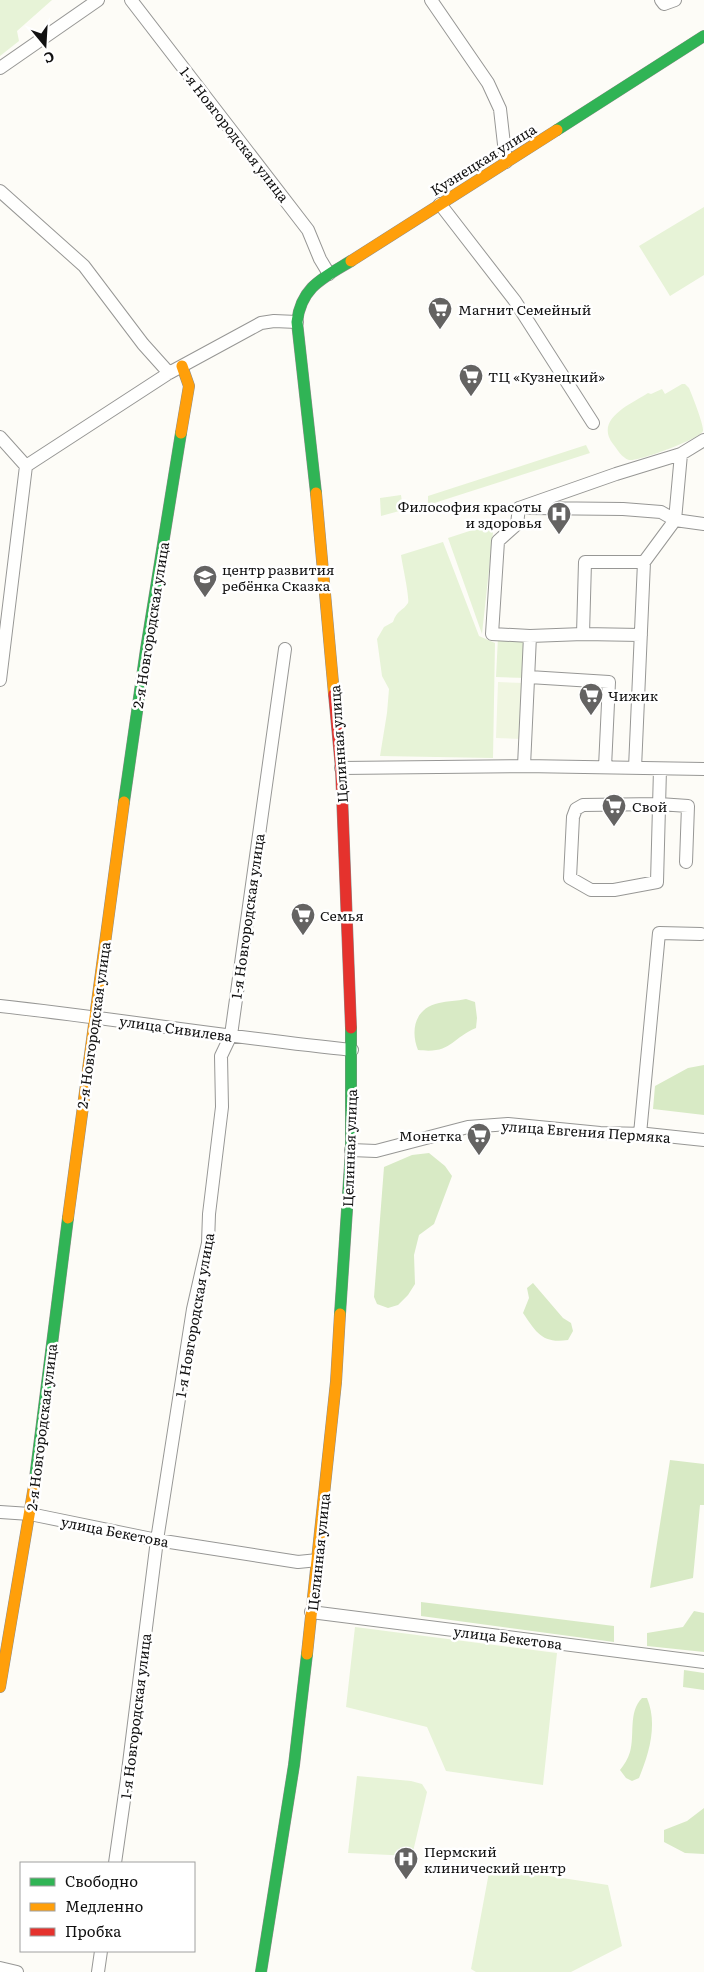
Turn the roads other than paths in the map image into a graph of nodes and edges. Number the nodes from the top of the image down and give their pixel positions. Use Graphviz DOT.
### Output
graph roads {
  1 [pos="98,0"];
  2 [pos="131,0"];
  3 [pos="431,0"];
  4 [pos="661,0"];
  5 [pos="675,0"];
  6 [pos="704,36"];
  7 [pos="0,68"];
  8 [pos="506,162"];
  9 [pos="0,191"];
  10 [pos="440,204"];
  11 [pos="330,274"];
  12 [pos="297,322"];
  13 [pos="182,366"];
  14 [pos="170,373"];
  15 [pos="593,423"];
  16 [pos="0,437"];
  17 [pos="704,440"];
  18 [pos="681,454"];
  19 [pos="26,466"];
  20 [pos="519,508"];
  21 [pos="675,520"];
  22 [pos="704,524"];
  23 [pos="644,562"];
  24 [pos="583,634"];
  25 [pos="641,635"];
  26 [pos="530,636"];
  27 [pos="285,649"];
  28 [pos="529,677"];
  29 [pos="0,680"];
  30 [pos="524,766"];
  31 [pos="605,767"];
  32 [pos="341,768"];
  33 [pos="635,768"];
  34 [pos="660,769"];
  35 [pos="704,769"];
  36 [pos="659,804"];
  37 [pos="686,862"];
  38 [pos="700,934"];
  39 [pos="0,1006"];
  40 [pos="94,1016"];
  41 [pos="231,1035"];
  42 [pos="352,1050"];
  43 [pos="640,1134"];
  44 [pos="704,1140"];
  45 [pos="351,1150"];
  46 [pos="0,1512"];
  47 [pos="30,1514"];
  48 [pos="157,1540"];
  49 [pos="318,1560"];
  50 [pos="311,1612"];
  51 [pos="704,1662"];
  52 [pos="0,1686"];
  53 [pos="114,1862"];
  54 [pos="101,1952"];
  55 [pos="0,1968"];
  56 [pos="17,1972"];
  57 [pos="98,1972"];
  58 [pos="261,1972"];
  1 -- 7 [label="street"];
  2 -- 11 [label="street, 1-я Новгородская улица"];
  3 -- 8 [label="street"];
  4 -- 5 [label="street"];
  6 -- 8 [label="main road, Кузнецкая улица"];
  8 -- 10 [label="main road, Кузнецкая улица"];
  9 -- 14 [label="street"];
  10 -- 11 [label="main road, Кузнецкая улица"];
  10 -- 15 [label="street"];
  11 -- 12 [label="main road, Кузнецкая улица"];
  12 -- 13 [label="street"];
  12 -- 32 [label="main road, Целинная улица"];
  13 -- 14 [label="street"];
  13 -- 40 [label="main road, 2-я Новгородская улица"];
  14 -- 19 [label="street"];
  16 -- 19 [label="street"];
  17 -- 18 [label="street"];
  18 -- 20 [label="street"];
  18 -- 21 [label="street"];
  19 -- 29 [label="street"];
  20 -- 21 [label="street"];
  20 -- 26 [label="street"];
  21 -- 22 [label="street"];
  21 -- 23 [label="street"];
  23 -- 24 [label="street"];
  23 -- 25 [label="street"];
  24 -- 25 [label="street"];
  24 -- 26 [label="street"];
  25 -- 33 [label="street"];
  26 -- 28 [label="street"];
  27 -- 41 [label="street, 1-я Новгородская улица"];
  28 -- 30 [label="street"];
  28 -- 31 [label="street"];
  30 -- 31 [label="street"];
  30 -- 32 [label="street"];
  31 -- 33 [label="street"];
  32 -- 42 [label="main road, Целинная улица"];
  33 -- 34 [label="street"];
  34 -- 35 [label="street"];
  34 -- 36 [label="street"];
  36 -- 36 [label="street"];
  36 -- 37 [label="street"];
  38 -- 43 [label="street"];
  39 -- 40 [label="street, улица Сивилева"];
  40 -- 41 [label="street, улица Сивилева"];
  40 -- 47 [label="main road, 2-я Новгородская улица"];
  41 -- 42 [label="street, улица Сивилева"];
  41 -- 48 [label="street, 1-я Новгородская улица"];
  42 -- 45 [label="main road, Целинная улица"];
  43 -- 44 [label="street, улица Евгения Пермяка"];
  43 -- 45 [label="street, улица Евгения Пермяка"];
  45 -- 49 [label="main road, Целинная улица"];
  46 -- 47 [label="street, улица Бекетова"];
  47 -- 48 [label="street, улица Бекетова"];
  47 -- 52 [label="main road, 2-я Новгородская улица"];
  48 -- 49 [label="street, улица Бекетова"];
  48 -- 53 [label="street, 1-я Новгородская улица"];
  49 -- 50 [label="main road, Целинная улица"];
  50 -- 51 [label="street, улица Бекетова"];
  50 -- 58 [label="main road, Целинная улица"];
  54 -- 57 [label="street"];
  55 -- 56 [label="street"];
}
